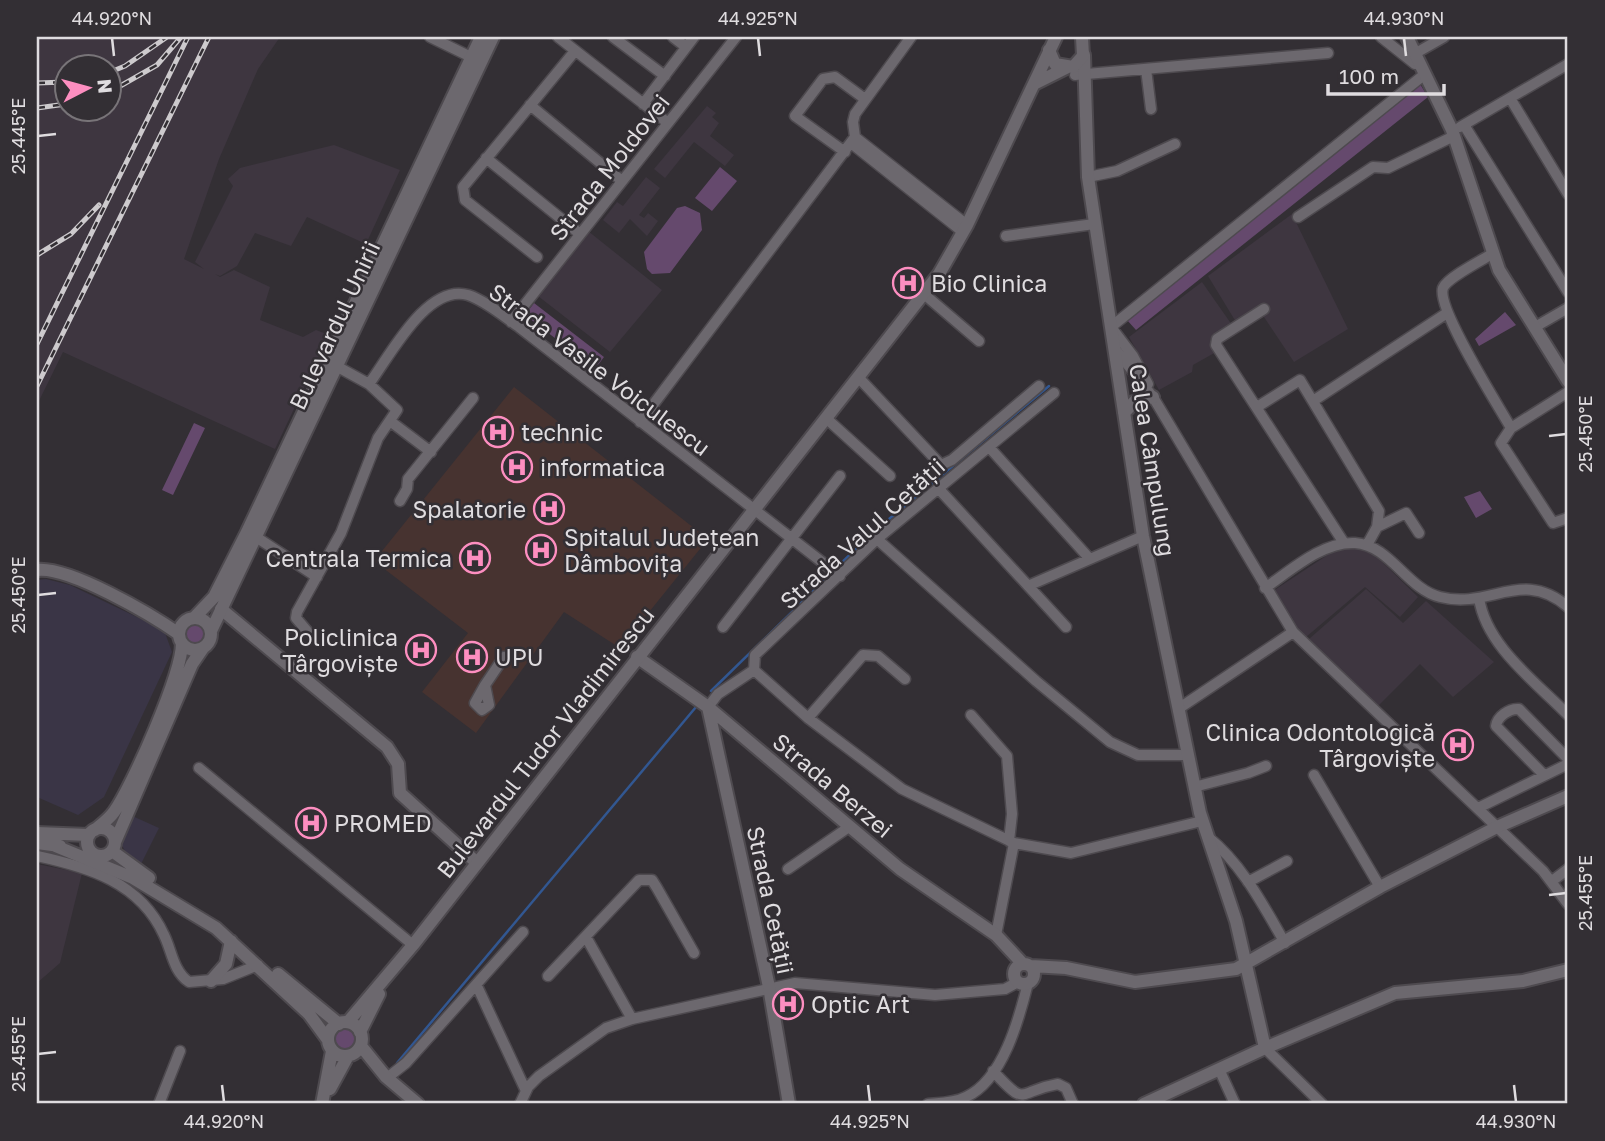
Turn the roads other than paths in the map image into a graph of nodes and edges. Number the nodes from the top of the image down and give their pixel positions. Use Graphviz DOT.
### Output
graph roads {
  1 [pos="430,37"];
  2 [pos="481,37"];
  3 [pos="493,37"];
  4 [pos="558,37"];
  5 [pos="613,37"];
  6 [pos="673,37"];
  7 [pos="694,37"];
  8 [pos="736,37"];
  9 [pos="911,37"];
  10 [pos="1056,37"];
  11 [pos="1381,37"];
  12 [pos="1398,37"];
  13 [pos="1407,37"];
  14 [pos="1444,37"];
  15 [pos="1081,43"];
  16 [pos="686,47"];
  17 [pos="1049,50"];
  18 [pos="575,51"];
  19 [pos="1328,53"];
  20 [pos="1416,59"];
  21 [pos="476,60"];
  22 [pos="1568,64"];
  23 [pos="1146,69"];
  24 [pos="1075,74"];
  25 [pos="1425,74"];
  26 [pos="665,76"];
  27 [pos="1034,84"];
  28 [pos="1510,98"];
  29 [pos="865,99"];
  30 [pos="643,104"];
  31 [pos="530,105"];
  32 [pos="1151,109"];
  33 [pos="668,123"];
  34 [pos="1457,130"];
  35 [pos="850,144"];
  36 [pos="1175,144"];
  37 [pos="486,158"];
  38 [pos="1088,177"];
  39 [pos="622,181"];
  40 [pos="1568,194"];
  41 [pos="1298,217"];
  42 [pos="1094,224"];
  43 [pos="965,228"];
  44 [pos="580,234"];
  45 [pos="1006,236"];
  46 [pos="1492,254"];
  47 [pos="537,257"];
  48 [pos="1568,292"];
  49 [pos="924,293"];
  50 [pos="1568,308"];
  51 [pos="1264,309"];
  52 [pos="1447,313"];
  53 [pos="511,321"];
  54 [pos="1111,327"];
  55 [pos="1535,327"];
  56 [pos="979,341"];
  57 [pos="1114,348"];
  58 [pos="333,365"];
  59 [pos="859,377"];
  60 [pos="1568,381"];
  61 [pos="369,384"];
  62 [pos="1039,386"];
  63 [pos="1568,391"];
  64 [pos="1054,393"];
  65 [pos="1153,397"];
  66 [pos="473,398"];
  67 [pos="1313,401"];
  68 [pos="1257,407"];
  69 [pos="1124,413"];
  70 [pos="827,419"];
  71 [pos="390,421"];
  72 [pos="640,422"];
  73 [pos="1511,428"];
  74 [pos="989,447"];
  75 [pos="431,452"];
  76 [pos="840,476"];
  77 [pos="890,476"];
  78 [pos="938,488"];
  79 [pos="400,501"];
  80 [pos="754,510"];
  81 [pos="1568,518"];
  82 [pos="1377,527"];
  83 [pos="1419,533"];
  84 [pos="251,534"];
  85 [pos="1143,537"];
  86 [pos="792,539"];
  87 [pos="877,539"];
  88 [pos="1344,543"];
  89 [pos="1367,545"];
  90 [pos="1088,558"];
  91 [pos="37,570"];
  92 [pos="840,576"];
  93 [pos="317,578"];
  94 [pos="1030,585"];
  95 [pos="1265,588"];
  96 [pos="1479,598"];
  97 [pos="1568,607"];
  98 [pos="220,609"];
  99 [pos="143,611"];
  100 [pos="189,620"];
  101 [pos="723,627"];
  102 [pos="1066,627"];
  103 [pos="211,631"];
  104 [pos="307,631"];
  105 [pos="1293,632"];
  106 [pos="181,638"];
  107 [pos="203,648"];
  108 [pos="504,657"];
  109 [pos="638,657"];
  110 [pos="754,670"];
  111 [pos="905,679"];
  112 [pos="485,685"];
  113 [pos="708,706"];
  114 [pos="1178,709"];
  115 [pos="971,715"];
  116 [pos="1568,715"];
  117 [pos="808,718"];
  118 [pos="1187,755"];
  119 [pos="1568,762"];
  120 [pos="1266,765"];
  121 [pos="199,768"];
  122 [pos="1314,775"];
  123 [pos="1544,775"];
  124 [pos="1194,787"];
  125 [pos="1568,796"];
  126 [pos="1478,808"];
  127 [pos="1202,821"];
  128 [pos="849,827"];
  129 [pos="1497,827"];
  130 [pos="37,832"];
  131 [pos="91,837"];
  132 [pos="1207,837"];
  133 [pos="53,840"];
  134 [pos="1011,842"];
  135 [pos="37,843"];
  136 [pos="110,850"];
  137 [pos="37,856"];
  138 [pos="1287,861"];
  139 [pos="477,863"];
  140 [pos="788,869"];
  141 [pos="1568,869"];
  142 [pos="132,878"];
  143 [pos="1552,881"];
  144 [pos="1248,882"];
  145 [pos="1380,887"];
  146 [pos="1568,904"];
  147 [pos="523,932"];
  148 [pos="586,937"];
  149 [pos="999,939"];
  150 [pos="231,941"];
  151 [pos="1285,943"];
  152 [pos="413,945"];
  153 [pos="694,953"];
  154 [pos="258,965"];
  155 [pos="1248,965"];
  156 [pos="1568,970"];
  157 [pos="389,974"];
  158 [pos="548,976"];
  159 [pos="1024,978"];
  160 [pos="211,981"];
  161 [pos="477,986"];
  162 [pos="769,987"];
  163 [pos="632,1019"];
  164 [pos="343,1023"];
  165 [pos="360,1032"];
  166 [pos="330,1045"];
  167 [pos="361,1046"];
  168 [pos="1265,1048"];
  169 [pos="180,1051"];
  170 [pos="349,1056"];
  171 [pos="1219,1069"];
  172 [pos="993,1071"];
  173 [pos="386,1078"];
  174 [pos="526,1091"];
  175 [pos="323,1103"];
  176 [pos="159,1104"];
  177 [pos="418,1104"];
  178 [pos="520,1104"];
  179 [pos="789,1104"];
  180 [pos="928,1104"];
  181 [pos="1073,1104"];
  182 [pos="1144,1104"];
  183 [pos="1236,1104"];
  184 [pos="1322,1104"];
  1 -- 21 [label="street"];
  2 -- 21 [label="main road, Bulevardul Unirii"];
  3 -- 21 [label="main road, Bulevardul Unirii"];
  4 -- 18 [label="street"];
  5 -- 26 [label="street"];
  6 -- 16 [label="street"];
  7 -- 16 [label="street"];
  8 -- 33 [label="street, Strada Moldovei"];
  9 -- 29 [label="street"];
  10 -- 17 [label="main road, Bulevardul Tudor Vladimirescu"];
  11 -- 20 [label="street"];
  12 -- 20 [label="main road"];
  13 -- 20 [label="main road"];
  14 -- 20 [label="street"];
  15 -- 24 [label="main road"];
  16 -- 26 [label="street"];
  17 -- 24 [label="main road"];
  17 -- 27 [label="main road, Bulevardul Tudor Vladimirescu"];
  18 -- 30 [label="street"];
  18 -- 31 [label="street"];
  19 -- 23 [label="street"];
  20 -- 25 [label="main road"];
  21 -- 58 [label="main road, Bulevardul Unirii"];
  22 -- 28 [label="street"];
  23 -- 24 [label="street"];
  23 -- 32 [label="street"];
  24 -- 27 [label="main road"];
  24 -- 38 [label="main road, Calea Câmpulung"];
  25 -- 34 [label="main road"];
  25 -- 54 [label="street"];
  26 -- 30 [label="street"];
  27 -- 43 [label="main road, Bulevardul Tudor Vladimirescu"];
  28 -- 34 [label="street"];
  28 -- 40 [label="street"];
  29 -- 35 [label="street"];
  29 -- 35 [label="street"];
  30 -- 33 [label="street"];
  31 -- 37 [label="street"];
  31 -- 39 [label="street"];
  33 -- 39 [label="street, Strada Moldovei"];
  34 -- 41 [label="street"];
  34 -- 46 [label="main road"];
  34 -- 48 [label="street"];
  35 -- 43 [label="street"];
  35 -- 72 [label="street"];
  36 -- 38 [label="street"];
  37 -- 44 [label="street"];
  37 -- 47 [label="street"];
  38 -- 42 [label="main road, Calea Câmpulung"];
  39 -- 44 [label="street, Strada Moldovei"];
  42 -- 45 [label="street"];
  42 -- 54 [label="main road, Calea Câmpulung"];
  43 -- 49 [label="main road, Bulevardul Tudor Vladimirescu"];
  44 -- 53 [label="street, Strada Moldovei"];
  46 -- 52 [label="street"];
  46 -- 55 [label="main road"];
  49 -- 56 [label="street"];
  49 -- 59 [label="main road, Bulevardul Tudor Vladimirescu"];
  50 -- 55 [label="street"];
  51 -- 68 [label="street"];
  52 -- 67 [label="street"];
  52 -- 73 [label="street"];
  53 -- 61 [label="street, Strada Vasile Voiculescu"];
  53 -- 72 [label="street, Strada Vasile Voiculescu"];
  54 -- 57 [label="main road, Calea Câmpulung"];
  54 -- 65 [label="street"];
  55 -- 60 [label="main road"];
  57 -- 65 [label="street"];
  57 -- 69 [label="main road, Calea Câmpulung"];
  58 -- 61 [label="street"];
  58 -- 84 [label="main road, Bulevardul Unirii"];
  59 -- 62 [label="street, Strada Valul Cetății"];
  59 -- 70 [label="main road, Bulevardul Tudor Vladimirescu"];
  61 -- 71 [label="street"];
  63 -- 73 [label="street"];
  64 -- 74 [label="street, Strada Valul Cetății"];
  65 -- 69 [label="main road"];
  65 -- 95 [label="street"];
  66 -- 75 [label="street"];
  67 -- 68 [label="street"];
  67 -- 82 [label="street"];
  68 -- 88 [label="street"];
  69 -- 85 [label="main road, Calea Câmpulung"];
  70 -- 77 [label="street"];
  70 -- 80 [label="main road, Bulevardul Tudor Vladimirescu"];
  71 -- 75 [label="street"];
  71 -- 93 [label="street"];
  72 -- 80 [label="street, Strada Vasile Voiculescu"];
  73 -- 81 [label="street"];
  74 -- 78 [label="street, Strada Valul Cetății"];
  74 -- 90 [label="street"];
  75 -- 79 [label="street"];
  76 -- 86 [label="street"];
  78 -- 87 [label="street, Strada Valul Cetății"];
  78 -- 94 [label="street"];
  80 -- 86 [label="street, Strada Vasile Voiculescu"];
  80 -- 109 [label="main road, Bulevardul Tudor Vladimirescu"];
  82 -- 83 [label="street"];
  82 -- 89 [label="street"];
  84 -- 93 [label="street"];
  84 -- 98 [label="main road, Bulevardul Unirii"];
  84 -- 100 [label="main road, Bulevardul Unirii"];
  85 -- 90 [label="street"];
  85 -- 114 [label="main road, Calea Câmpulung"];
  86 -- 92 [label="street, Strada Vasile Voiculescu"];
  86 -- 101 [label="street"];
  87 -- 92 [label="street, Strada Valul Cetății"];
  87 -- 118 [label="street"];
  88 -- 89 [label="street"];
  88 -- 95 [label="street"];
  89 -- 96 [label="street"];
  90 -- 94 [label="street"];
  91 -- 99 [label="main road"];
  92 -- 110 [label="street, Strada Valul Cetății"];
  93 -- 104 [label="street"];
  94 -- 102 [label="street"];
  95 -- 105 [label="street"];
  96 -- 97 [label="street"];
  96 -- 116 [label="street"];
  98 -- 103 [label="main road, Bulevardul Unirii"];
  98 -- 139 [label="main road"];
  99 -- 100 [label="main road"];
  99 -- 106 [label="main road"];
  100 -- 103 [label="main road"];
  100 -- 106 [label="main road"];
  103 -- 107 [label="main road"];
  105 -- 114 [label="street"];
  105 -- 126 [label="street"];
  106 -- 107 [label="main road"];
  106 -- 131 [label="main road"];
  107 -- 136 [label="main road"];
  108 -- 112 [label="street"];
  109 -- 113 [label="main road, Strada Berzei"];
  109 -- 139 [label="main road, Bulevardul Tudor Vladimirescu"];
  110 -- 113 [label="street, Strada Valul Cetății"];
  110 -- 117 [label="street"];
  111 -- 117 [label="street"];
  113 -- 128 [label="main road, Strada Berzei"];
  113 -- 162 [label="main road, Strada Cetății"];
  114 -- 118 [label="main road, Calea Câmpulung"];
  115 -- 134 [label="street"];
  117 -- 134 [label="street"];
  118 -- 124 [label="main road, Calea Câmpulung"];
  119 -- 123 [label="street"];
  119 -- 123 [label="street"];
  120 -- 124 [label="street"];
  121 -- 152 [label="street"];
  122 -- 145 [label="street"];
  123 -- 126 [label="street"];
  124 -- 127 [label="main road, Calea Câmpulung"];
  125 -- 129 [label="main road"];
  126 -- 129 [label="street"];
  127 -- 132 [label="main road, Calea Câmpulung"];
  127 -- 134 [label="street"];
  128 -- 140 [label="street"];
  128 -- 149 [label="main road, Strada Berzei"];
  129 -- 143 [label="street"];
  129 -- 145 [label="main road"];
  130 -- 133 [label="main road"];
  131 -- 133 [label="main road"];
  131 -- 136 [label="main road"];
  131 -- 136 [label="main road"];
  132 -- 144 [label="street, Calea Câmpulung"];
  132 -- 155 [label="main road, Calea Câmpulung"];
  133 -- 135 [label="main road"];
  133 -- 142 [label="main road"];
  134 -- 149 [label="street"];
  136 -- 142 [label="main road"];
  136 -- 164 [label="main road"];
  137 -- 160 [label="street"];
  138 -- 144 [label="street"];
  139 -- 152 [label="main road, Bulevardul Tudor Vladimirescu"];
  141 -- 143 [label="street"];
  142 -- 150 [label="main road"];
  143 -- 146 [label="street"];
  144 -- 151 [label="street, Calea Câmpulung"];
  145 -- 151 [label="main road"];
  147 -- 161 [label="street"];
  148 -- 153 [label="street"];
  148 -- 158 [label="street"];
  148 -- 163 [label="street"];
  149 -- 159 [label="main road, Strada Berzei"];
  150 -- 154 [label="main road"];
  150 -- 160 [label="main road"];
  151 -- 155 [label="main road"];
  152 -- 157 [label="main road, Bulevardul Tudor Vladimirescu"];
  154 -- 160 [label="street"];
  154 -- 166 [label="main road"];
  155 -- 159 [label="main road"];
  155 -- 168 [label="main road, Calea Câmpulung"];
  156 -- 168 [label="main road"];
  157 -- 164 [label="main road, Bulevardul Tudor Vladimirescu"];
  157 -- 165 [label="main road, Bulevardul Tudor Vladimirescu"];
  159 -- 162 [label="street"];
  159 -- 172 [label="street"];
  161 -- 173 [label="street"];
  161 -- 174 [label="street"];
  162 -- 163 [label="street"];
  162 -- 179 [label="main road, Strada Cetății"];
  163 -- 174 [label="street"];
  164 -- 165 [label="main road"];
  164 -- 166 [label="main road"];
  165 -- 167 [label="main road"];
  166 -- 170 [label="main road"];
  166 -- 175 [label="main road"];
  167 -- 170 [label="main road"];
  167 -- 173 [label="main road"];
  168 -- 171 [label="main road"];
  168 -- 184 [label="street"];
  169 -- 176 [label="street"];
  170 -- 173 [label="main road"];
  170 -- 175 [label="main road"];
  171 -- 182 [label="main road"];
  171 -- 183 [label="street"];
  172 -- 180 [label="street"];
  172 -- 181 [label="street"];
  173 -- 177 [label="main road"];
  174 -- 178 [label="street"];
}
